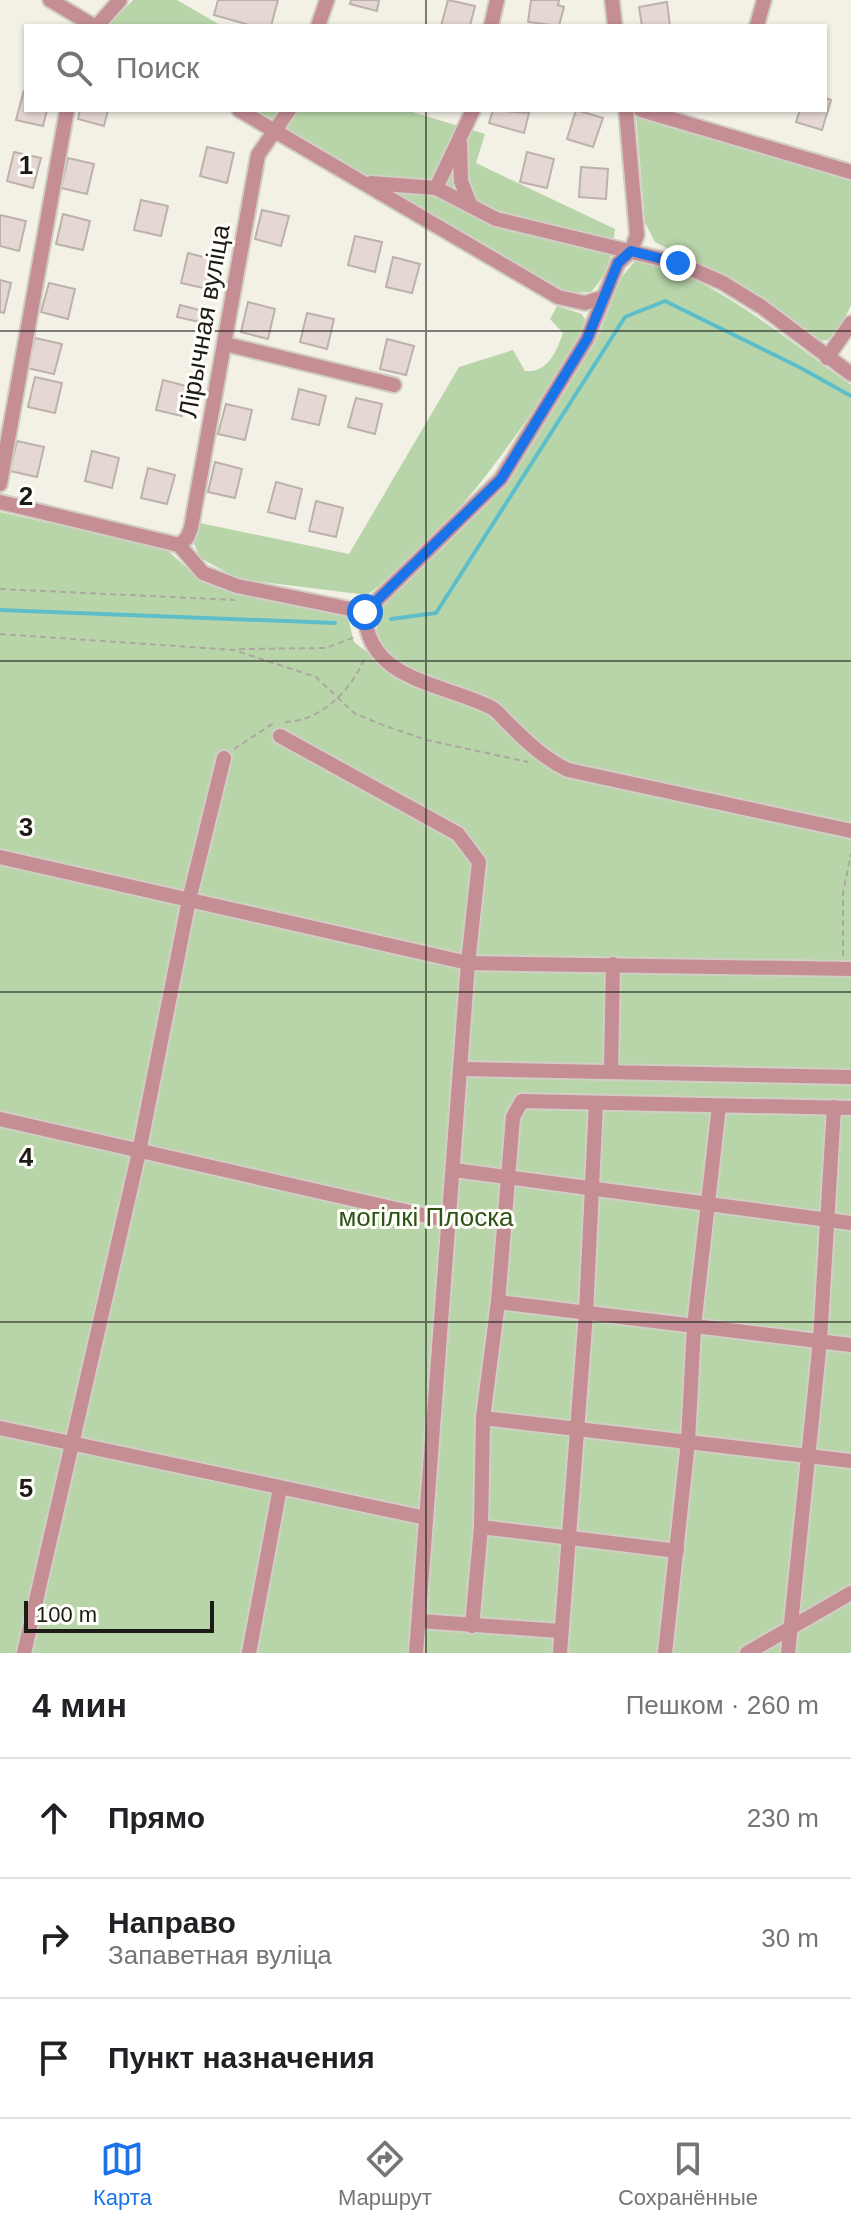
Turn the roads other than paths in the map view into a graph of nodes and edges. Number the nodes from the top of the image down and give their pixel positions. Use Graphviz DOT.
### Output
graph roads {
  1 [pos="50,0"];
  2 [pos="120,0"];
  3 [pos="327,0"];
  4 [pos="497,0"];
  5 [pos="612,0"];
  6 [pos="764,0"];
  7 [pos="92,24"];
  8 [pos="98,24"];
  9 [pos="319,24"];
  10 [pos="491,24"];
  11 [pos="615,24"];
  12 [pos="757,24"];
  13 [pos="67,112"];
  14 [pos="242,112"];
  15 [pos="288,112"];
  16 [pos="472,112"];
  17 [pos="626,112"];
  18 [pos="648,112"];
  19 [pos="276,132"];
  20 [pos="460,143"];
  21 [pos="851,172"];
  22 [pos="365,182"];
  23 [pos="436,188"];
  24 [pos="470,204"];
  25 [pos="631,251"];
  26 [pos="601,298"];
  27 [pos="851,323"];
  28 [pos="225,344"];
  29 [pos="827,358"];
  30 [pos="851,374"];
  31 [pos="394,385"];
  32 [pos="0,484"];
  33 [pos="0,502"];
  34 [pos="179,545"];
  35 [pos="365,612"];
  36 [pos="280,736"];
  37 [pos="224,758"];
  38 [pos="851,831"];
  39 [pos="0,857"];
  40 [pos="189,900"];
  41 [pos="468,963"];
  42 [pos="613,964"];
  43 [pos="847,969"];
  44 [pos="462,1069"];
  45 [pos="611,1072"];
  46 [pos="851,1077"];
  47 [pos="596,1103"];
  48 [pos="719,1106"];
  49 [pos="834,1107"];
  50 [pos="851,1108"];
  51 [pos="0,1119"];
  52 [pos="139,1152"];
  53 [pos="454,1170"];
  54 [pos="510,1177"];
  55 [pos="593,1189"];
  56 [pos="709,1203"];
  57 [pos="828,1219"];
  58 [pos="449,1221"];
  59 [pos="851,1223"];
  60 [pos="498,1302"];
  61 [pos="586,1313"];
  62 [pos="694,1326"];
  63 [pos="820,1341"];
  64 [pos="851,1345"];
  65 [pos="483,1418"];
  66 [pos="0,1428"];
  67 [pos="578,1429"];
  68 [pos="688,1442"];
  69 [pos="72,1444"];
  70 [pos="809,1455"];
  71 [pos="851,1461"];
  72 [pos="280,1488"];
  73 [pos="426,1518"];
  74 [pos="481,1527"];
  75 [pos="571,1538"];
  76 [pos="677,1551"];
  77 [pos="851,1593"];
  78 [pos="420,1621"];
  79 [pos="472,1626"];
  80 [pos="790,1628"];
  81 [pos="560,1631"];
  82 [pos="24,1653"];
  83 [pos="249,1653"];
  84 [pos="416,1653"];
  85 [pos="560,1653"];
  86 [pos="665,1653"];
  87 [pos="747,1653"];
  88 [pos="788,1653"];
  1 -- 7 [label="street"];
  2 -- 8 [label="street"];
  3 -- 9 [label="street"];
  4 -- 10 [label="street"];
  5 -- 11 [label="street"];
  6 -- 12 [label="street"];
  13 -- 32 [label="street"];
  14 -- 19 [label="street"];
  15 -- 19 [label="street, Лірычная вуліца"];
  16 -- 20 [label="street"];
  17 -- 25 [label="street"];
  18 -- 21 [label="street"];
  19 -- 22 [label="street"];
  19 -- 28 [label="street, Лірычная вуліца"];
  20 -- 23 [label="street"];
  20 -- 24 [label="street"];
  22 -- 23 [label="street"];
  22 -- 26 [label="street"];
  23 -- 24 [label="street"];
  24 -- 25 [label="street"];
  25 -- 26 [label="street"];
  25 -- 29 [label="street"];
  26 -- 35 [label="street"];
  27 -- 29 [label="street"];
  28 -- 31 [label="street"];
  28 -- 34 [label="street, Лірычная вуліца"];
  29 -- 30 [label="street"];
  33 -- 34 [label="street"];
  34 -- 35 [label="street"];
  35 -- 38 [label="street"];
  36 -- 41 [label="street"];
  37 -- 40 [label="street"];
  39 -- 40 [label="street"];
  40 -- 41 [label="street"];
  40 -- 52 [label="street"];
  41 -- 42 [label="street"];
  41 -- 44 [label="street"];
  42 -- 43 [label="street"];
  42 -- 45 [label="street"];
  44 -- 45 [label="street"];
  44 -- 53 [label="street"];
  45 -- 46 [label="street"];
  47 -- 48 [label="street"];
  47 -- 54 [label="street"];
  47 -- 55 [label="street"];
  48 -- 49 [label="street"];
  48 -- 56 [label="street"];
  49 -- 50 [label="street"];
  49 -- 57 [label="street"];
  51 -- 52 [label="street"];
  52 -- 58 [label="street"];
  52 -- 69 [label="street"];
  53 -- 54 [label="street"];
  53 -- 58 [label="street"];
  54 -- 55 [label="street"];
  54 -- 60 [label="street"];
  55 -- 56 [label="street"];
  55 -- 61 [label="street"];
  56 -- 57 [label="street"];
  56 -- 62 [label="street"];
  57 -- 59 [label="street"];
  57 -- 63 [label="street"];
  58 -- 73 [label="street"];
  60 -- 61 [label="street"];
  60 -- 65 [label="street"];
  61 -- 62 [label="street"];
  61 -- 67 [label="street"];
  62 -- 63 [label="street"];
  62 -- 68 [label="street"];
  63 -- 64 [label="street"];
  63 -- 70 [label="street"];
  65 -- 67 [label="street"];
  65 -- 74 [label="street"];
  66 -- 69 [label="street"];
  67 -- 68 [label="street"];
  67 -- 75 [label="street"];
  68 -- 70 [label="street"];
  68 -- 76 [label="street"];
  69 -- 72 [label="street"];
  69 -- 82 [label="street"];
  70 -- 71 [label="street"];
  70 -- 80 [label="street"];
  72 -- 73 [label="street"];
  72 -- 83 [label="street"];
  73 -- 78 [label="street"];
  74 -- 75 [label="street"];
  74 -- 79 [label="street"];
  75 -- 76 [label="street"];
  75 -- 81 [label="street"];
  76 -- 86 [label="street"];
  77 -- 80 [label="street"];
  78 -- 79 [label="street"];
  78 -- 84 [label="street"];
  79 -- 81 [label="street"];
  80 -- 87 [label="street"];
  80 -- 88 [label="street"];
  81 -- 85 [label="street"];
}
